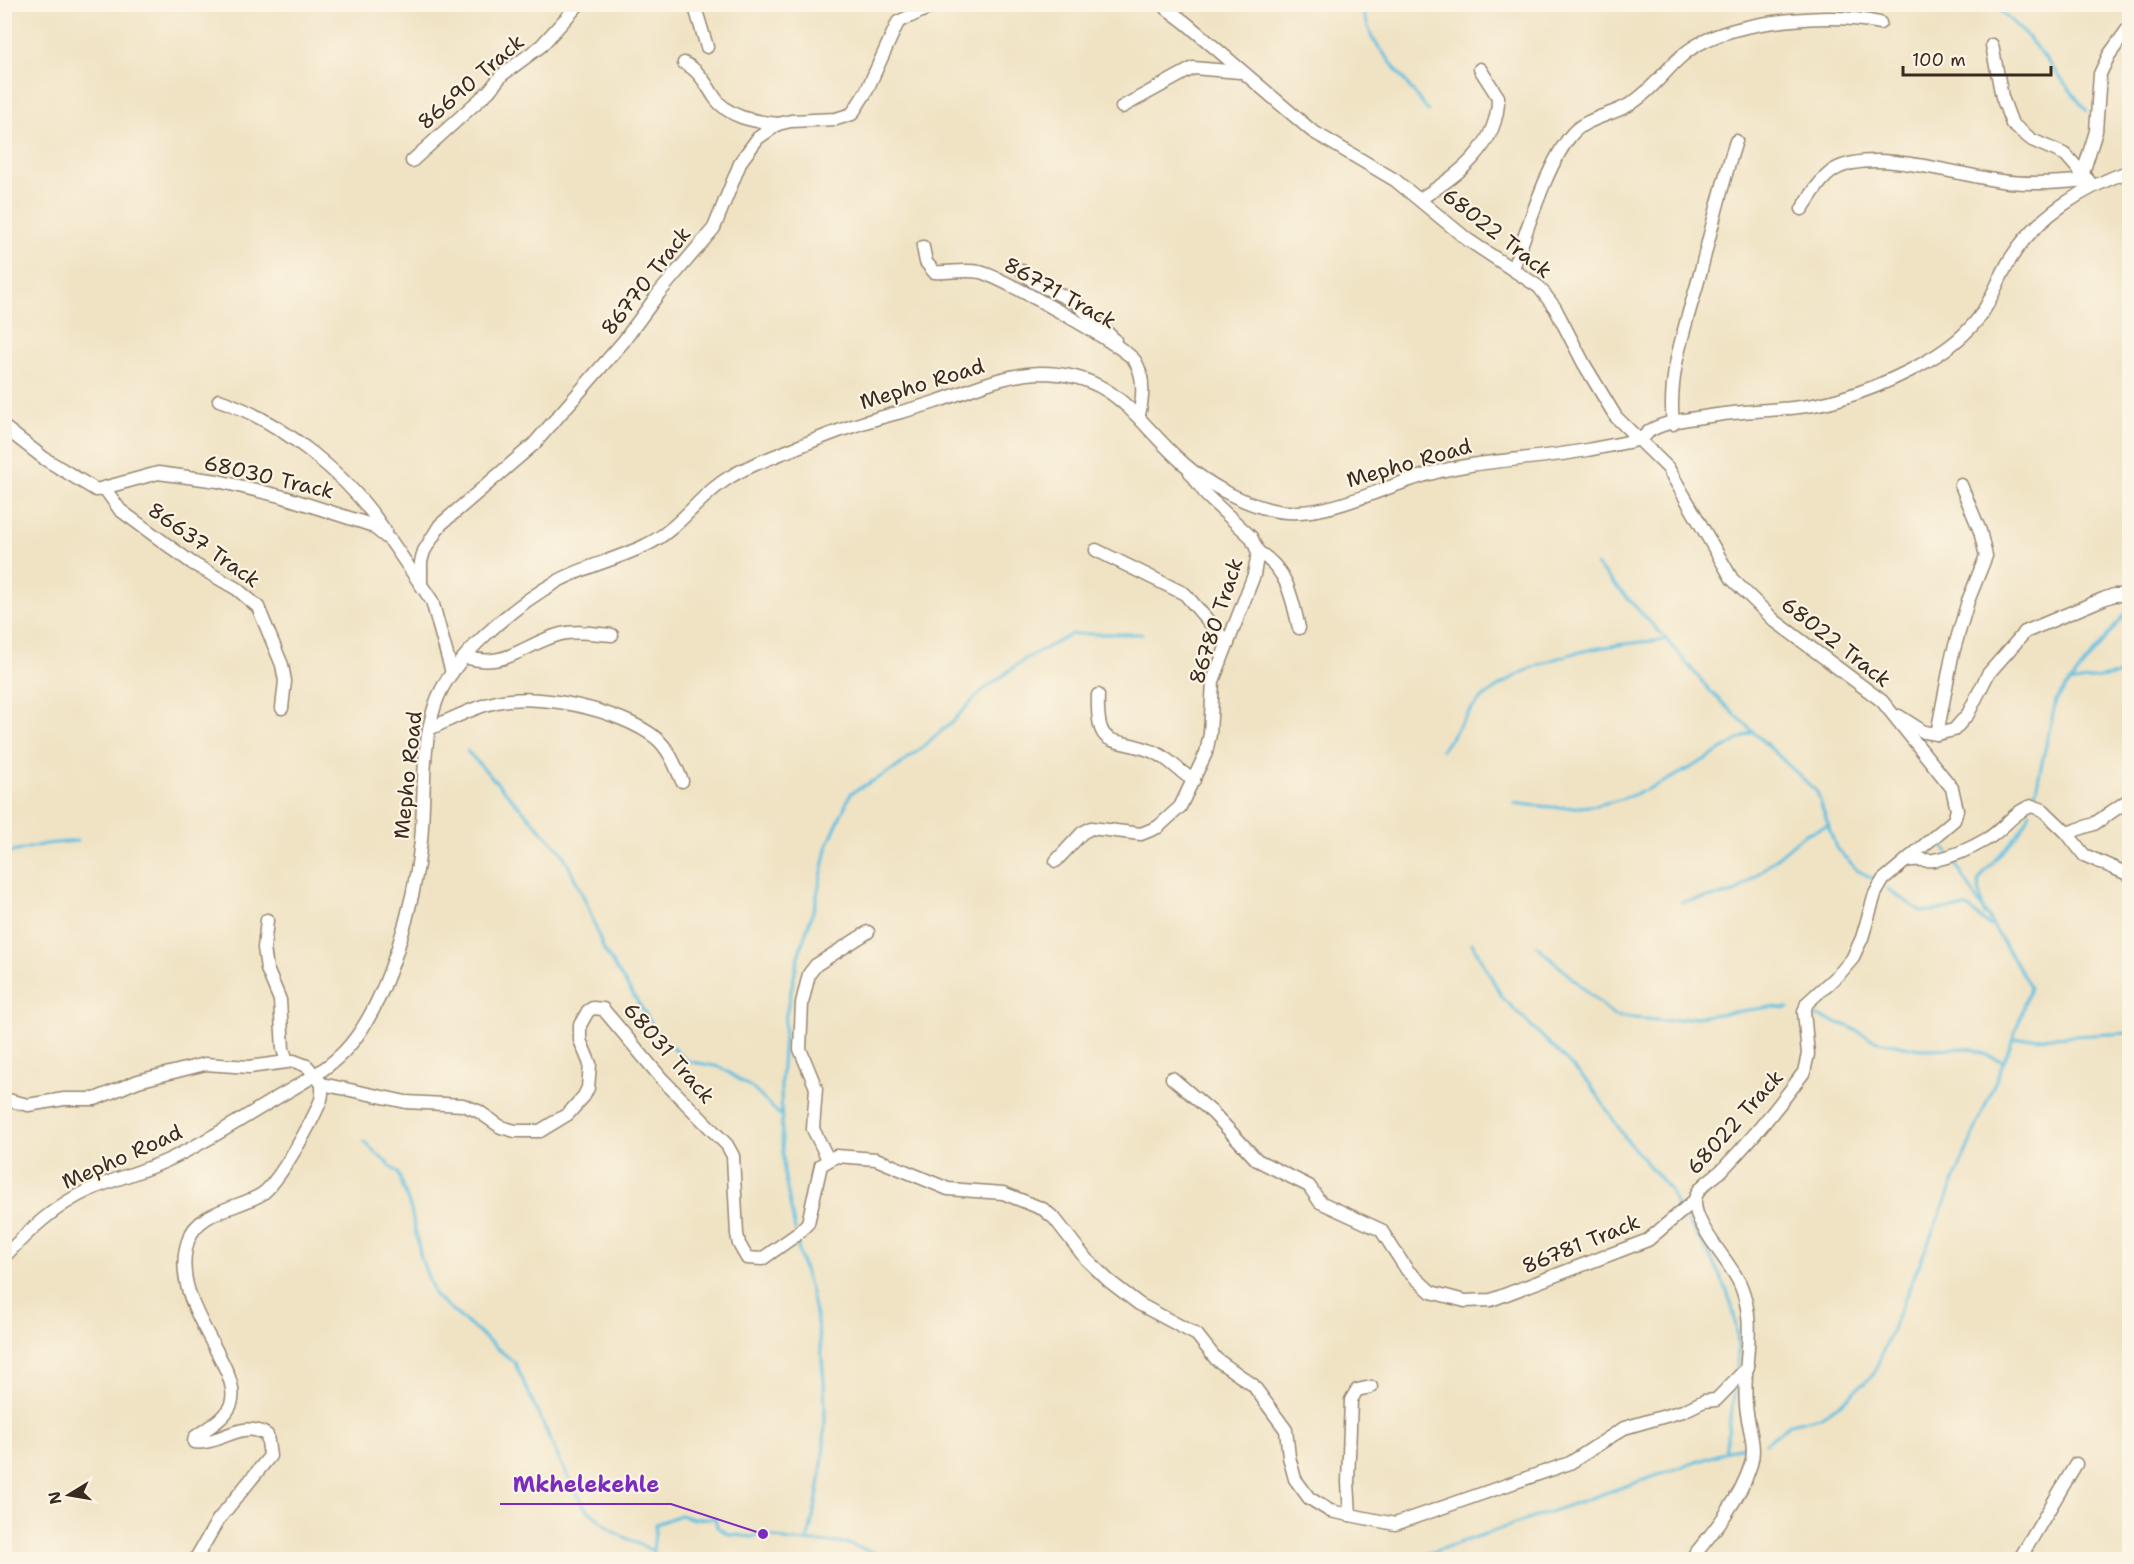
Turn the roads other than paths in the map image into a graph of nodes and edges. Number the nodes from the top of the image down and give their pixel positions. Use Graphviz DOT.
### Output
graph roads {
  1 [pos="579,4"];
  2 [pos="694,4"];
  3 [pos="937,4"];
  4 [pos="1163,5"];
  5 [pos="1880,23"];
  6 [pos="2130,26"];
  7 [pos="1992,45"];
  8 [pos="707,47"];
  9 [pos="684,63"];
  10 [pos="1480,69"];
  11 [pos="1241,73"];
  12 [pos="1122,106"];
  13 [pos="778,124"];
  14 [pos="1736,141"];
  15 [pos="412,161"];
  16 [pos="2130,171"];
  17 [pos="2088,180"];
  18 [pos="1420,198"];
  19 [pos="1802,209"];
  20 [pos="922,247"];
  21 [pos="1513,268"];
  22 [pos="1022,272"];
  23 [pos="1129,354"];
  24 [pos="219,400"];
  25 [pos="1139,415"];
  26 [pos="1672,424"];
  27 [pos="4,427"];
  28 [pos="1640,440"];
  29 [pos="1185,465"];
  30 [pos="1961,484"];
  31 [pos="105,489"];
  32 [pos="391,541"];
  33 [pos="1096,550"];
  34 [pos="1258,552"];
  35 [pos="421,585"];
  36 [pos="2130,596"];
  37 [pos="1299,628"];
  38 [pos="612,635"];
  39 [pos="1228,644"];
  40 [pos="466,657"];
  41 [pos="452,673"];
  42 [pos="1098,695"];
  43 [pos="282,708"];
  44 [pos="1893,712"];
  45 [pos="429,729"];
  46 [pos="1937,734"];
  47 [pos="1194,780"];
  48 [pos="682,781"];
  49 [pos="2130,799"];
  50 [pos="2067,833"];
  51 [pos="1056,861"];
  52 [pos="1906,861"];
  53 [pos="2130,874"];
  54 [pos="267,920"];
  55 [pos="868,932"];
  56 [pos="287,1061"];
  57 [pos="1172,1078"];
  58 [pos="319,1080"];
  59 [pos="4,1099"];
  60 [pos="828,1159"];
  61 [pos="1695,1200"];
  62 [pos="4,1257"];
  63 [pos="1748,1367"];
  64 [pos="1371,1387"];
  65 [pos="2076,1464"];
  66 [pos="1350,1515"];
  67 [pos="195,1560"];
  68 [pos="1690,1560"];
  69 [pos="2019,1560"];
  1 -- 15 [label="street, 86690 Track"];
  2 -- 8 [label="street"];
  3 -- 13 [label="street, 86770 Track"];
  4 -- 11 [label="street, 68022 Track"];
  5 -- 21 [label="street"];
  6 -- 17 [label="street"];
  7 -- 17 [label="street"];
  9 -- 13 [label="street"];
  10 -- 18 [label="street"];
  11 -- 12 [label="street"];
  11 -- 18 [label="street, 68022 Track"];
  13 -- 35 [label="street, 86770 Track"];
  14 -- 26 [label="street"];
  16 -- 17 [label="street, Mepho Road"];
  17 -- 19 [label="street"];
  17 -- 26 [label="street, Mepho Road"];
  18 -- 21 [label="street, 68022 Track"];
  20 -- 23 [label="street, 86771 Track"];
  21 -- 28 [label="street, 68022 Track"];
  22 -- 23 [label="street"];
  23 -- 25 [label="street, 86771 Track"];
  24 -- 32 [label="street"];
  25 -- 29 [label="street, Mepho Road"];
  25 -- 40 [label="street, Mepho Road"];
  26 -- 28 [label="street, Mepho Road"];
  27 -- 31 [label="street"];
  28 -- 29 [label="street, Mepho Road"];
  28 -- 44 [label="street, 68022 Track"];
  29 -- 34 [label="street, 86780 Track"];
  30 -- 46 [label="street"];
  31 -- 32 [label="street, 68030 Track"];
  31 -- 43 [label="street, 86637 Track"];
  32 -- 35 [label="street, 68030 Track"];
  33 -- 39 [label="street"];
  34 -- 37 [label="street"];
  34 -- 39 [label="street, 86780 Track"];
  35 -- 41 [label="street, 68030 Track"];
  36 -- 46 [label="street"];
  38 -- 40 [label="street"];
  39 -- 47 [label="street, 86780 Track"];
  40 -- 41 [label="street, Mepho Road"];
  41 -- 45 [label="street, Mepho Road"];
  42 -- 47 [label="street"];
  44 -- 46 [label="street"];
  44 -- 52 [label="street, 68022 Track"];
  45 -- 48 [label="street"];
  45 -- 58 [label="street, Mepho Road"];
  47 -- 51 [label="street, 86780 Track"];
  49 -- 50 [label="street"];
  50 -- 52 [label="street"];
  50 -- 53 [label="street"];
  52 -- 61 [label="street, 68022 Track"];
  54 -- 56 [label="street"];
  55 -- 60 [label="street"];
  56 -- 58 [label="street, 68031 Track"];
  56 -- 59 [label="street"];
  57 -- 61 [label="street, 86781 Track"];
  58 -- 60 [label="street, 68031 Track"];
  58 -- 62 [label="street, Mepho Road"];
  58 -- 67 [label="street"];
  60 -- 66 [label="street"];
  61 -- 63 [label="street, 68022 Track"];
  63 -- 66 [label="street"];
  63 -- 68 [label="street, 68022 Track"];
  64 -- 66 [label="street"];
  65 -- 69 [label="street"];
}
